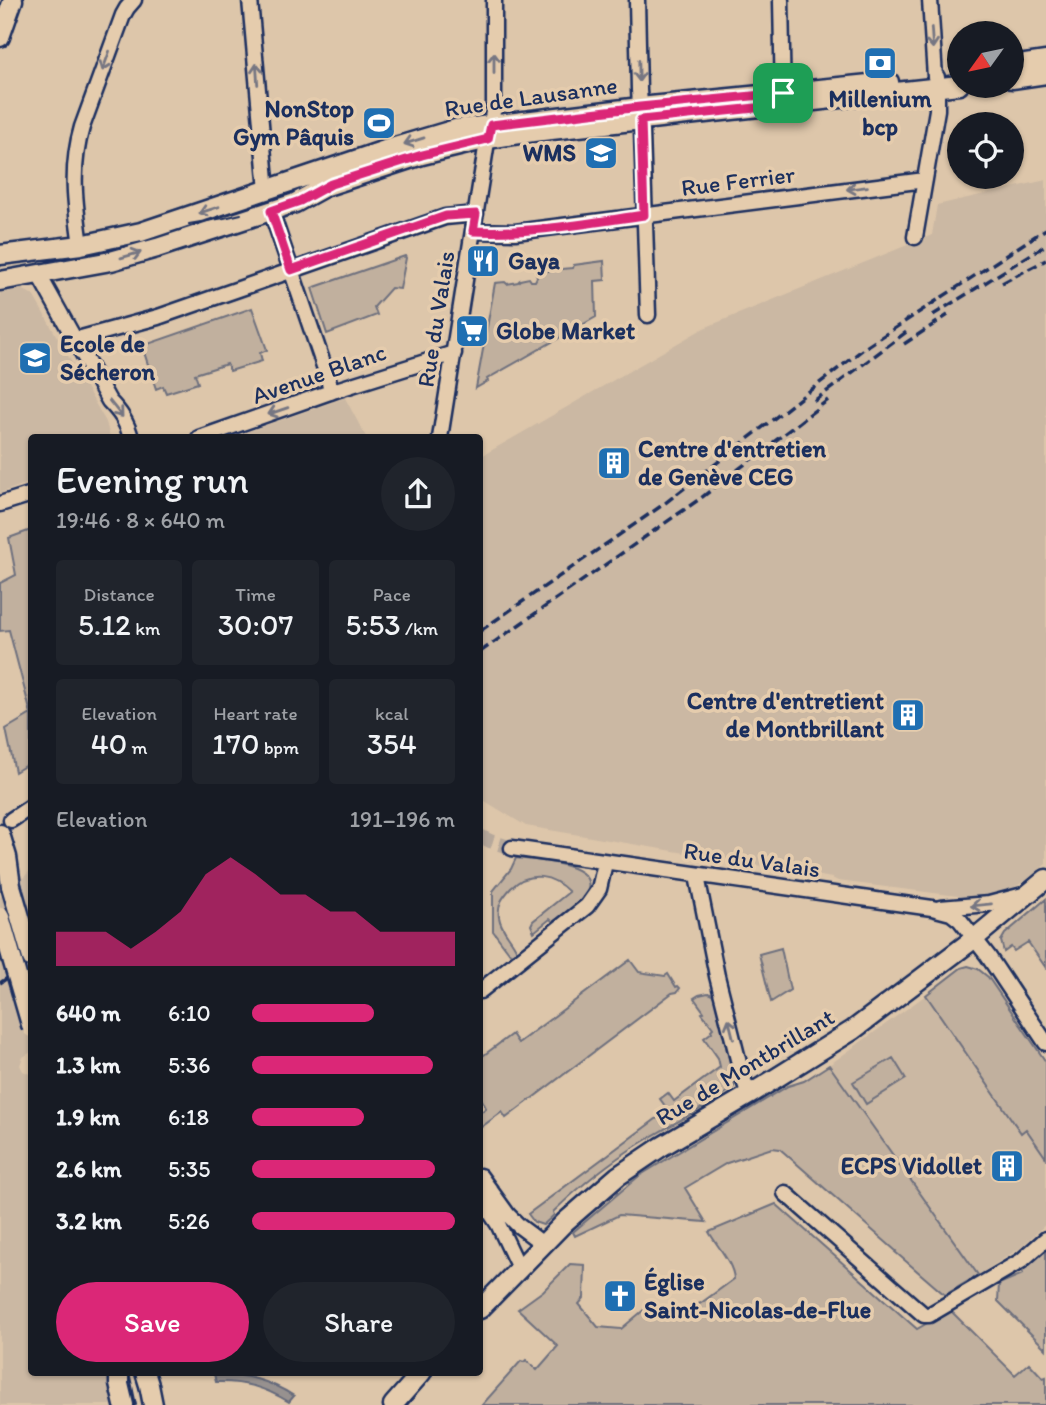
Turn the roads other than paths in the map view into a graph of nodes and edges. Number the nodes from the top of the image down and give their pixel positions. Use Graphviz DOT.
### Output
graph roads {
  1 [pos="13,0"];
  2 [pos="134,0"];
  3 [pos="250,0"];
  4 [pos="494,0"];
  5 [pos="637,0"];
  6 [pos="781,0"];
  7 [pos="930,0"];
  8 [pos="0,37"];
  9 [pos="1046,61"];
  10 [pos="1024,64"];
  11 [pos="1046,74"];
  12 [pos="947,77"];
  13 [pos="1024,77"];
  14 [pos="936,80"];
  15 [pos="947,82"];
  16 [pos="783,99"];
  17 [pos="641,114"];
  18 [pos="489,132"];
  19 [pos="925,180"];
  20 [pos="267,191"];
  21 [pos="271,211"];
  22 [pos="476,214"];
  23 [pos="644,215"];
  24 [pos="473,231"];
  25 [pos="915,237"];
  26 [pos="80,245"];
  27 [pos="0,255"];
  28 [pos="291,270"];
  29 [pos="39,275"];
  30 [pos="0,281"];
  31 [pos="648,315"];
  32 [pos="74,340"];
  33 [pos="454,353"];
  34 [pos="331,392"];
  35 [pos="130,434"];
  36 [pos="211,434"];
  37 [pos="441,434"];
  38 [pos="28,495"];
  39 [pos="0,504"];
  40 [pos="28,809"];
  41 [pos="6,827"];
  42 [pos="512,848"];
  43 [pos="605,863"];
  44 [pos="697,876"];
  45 [pos="1046,879"];
  46 [pos="1028,894"];
  47 [pos="933,908"];
  48 [pos="0,917"];
  49 [pos="975,938"];
  50 [pos="28,944"];
  51 [pos="483,988"];
  52 [pos="28,1014"];
  53 [pos="1046,1043"];
  54 [pos="749,1095"];
  55 [pos="483,1182"];
  56 [pos="785,1192"];
  57 [pos="483,1200"];
  58 [pos="499,1213"];
  59 [pos="1046,1239"];
  60 [pos="543,1244"];
  61 [pos="519,1268"];
  62 [pos="483,1306"];
  63 [pos="119,1376"];
  64 [pos="146,1376"];
  65 [pos="418,1376"];
  66 [pos="124,1405"];
  67 [pos="153,1405"];
  68 [pos="393,1405"];
  1 -- 8 [label="main road"];
  2 -- 26 [label="street, one-way"];
  20 -- 3 [label="street, one-way"];
  18 -- 4 [label="street, Rue du Valais, one-way"];
  5 -- 17 [label="street, one-way"];
  6 -- 16 [label="street"];
  7 -- 14 [label="street, one-way"];
  9 -- 10 [label="main road"];
  11 -- 13 [label="main road"];
  12 -- 14 [label="main road"];
  14 -- 15 [label="main road"];
  14 -- 16 [label="main road"];
  14 -- 19 [label="street"];
  16 -- 17 [label="main road"];
  17 -- 18 [label="main road"];
  17 -- 23 [label="street"];
  18 -- 20 [label="main road, Rue de Lausanne, one-way"];
  18 -- 21 [label="main road"];
  18 -- 22 [label="street, Rue du Valais"];
  19 -- 23 [label="street, Rue Ferrier, one-way"];
  19 -- 25 [label="street"];
  20 -- 26 [label="main road, Rue de Lausanne, one-way"];
  21 -- 28 [label="street"];
  29 -- 21 [label="main road, one-way"];
  22 -- 24 [label="street, Rue du Valais"];
  22 -- 28 [label="street"];
  23 -- 24 [label="street, Rue Ferrier"];
  23 -- 31 [label="street"];
  24 -- 33 [label="street, Rue du Valais"];
  26 -- 27 [label="main road, Rue de Lausanne"];
  28 -- 32 [label="street"];
  28 -- 34 [label="street"];
  29 -- 30 [label="main road"];
  29 -- 32 [label="street"];
  32 -- 35 [label="street, one-way"];
  33 -- 34 [label="street, Avenue Blanc"];
  33 -- 37 [label="street, Rue du Valais"];
  34 -- 36 [label="street, Avenue Blanc, one-way"];
  38 -- 39 [label="street"];
  40 -- 41 [label="street"];
  41 -- 50 [label="main road, bridge"];
  42 -- 43 [label="street, Rue du Valais"];
  43 -- 44 [label="street, Rue du Valais"];
  43 -- 51 [label="street"];
  44 -- 47 [label="street, Rue du Valais"];
  54 -- 44 [label="street, one-way"];
  45 -- 46 [label="main road, Rue de Montbrillant"];
  46 -- 47 [label="street, one-way"];
  46 -- 49 [label="main road, Rue de Montbrillant"];
  47 -- 49 [label="street, Rue du Valais"];
  48 -- 52 [label="main road, bridge"];
  49 -- 53 [label="street, Rue du Valais"];
  49 -- 54 [label="main road, Rue de Montbrillant"];
  54 -- 60 [label="main road, Rue de Montbrillant"];
  55 -- 58 [label="street"];
  56 -- 59 [label="street"];
  57 -- 58 [label="street"];
  58 -- 60 [label="street"];
  58 -- 61 [label="street"];
  60 -- 61 [label="main road, Rue de Montbrillant"];
  61 -- 62 [label="main road, Rue de Montbrillant"];
  63 -- 66 [label="main road"];
  64 -- 67 [label="main road"];
  65 -- 68 [label="main road"];
}
